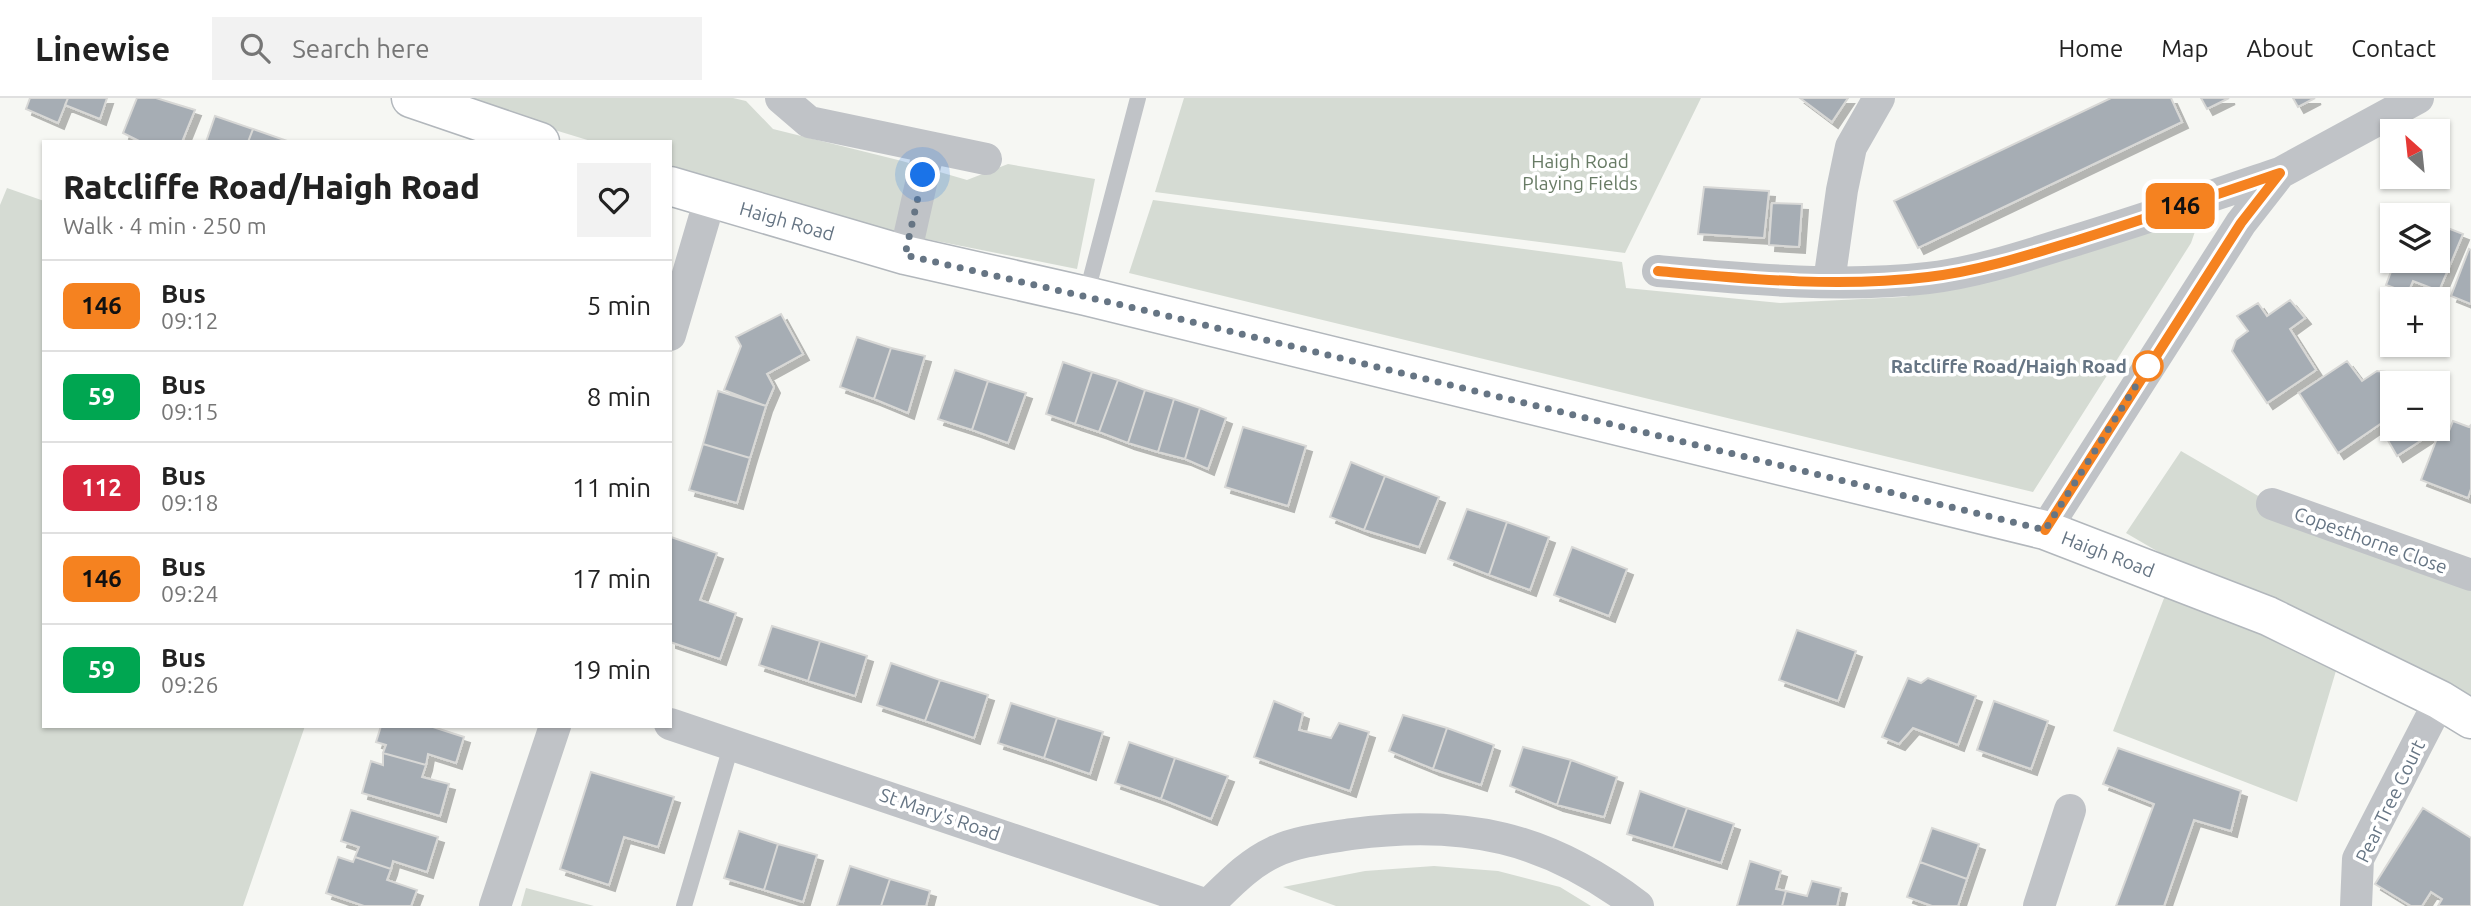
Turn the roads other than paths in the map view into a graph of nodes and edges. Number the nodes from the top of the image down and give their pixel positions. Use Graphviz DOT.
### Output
graph roads {
  1 [pos="411,98"];
  2 [pos="781,98"];
  3 [pos="1138,98"];
  4 [pos="1879,98"];
  5 [pos="2418,98"];
  6 [pos="534,140"];
  7 [pos="929,148"];
  8 [pos="986,159"];
  9 [pos="2280,173"];
  10 [pos="672,187"];
  11 [pos="710,199"];
  12 [pos="905,255"];
  13 [pos="1658,271"];
  14 [pos="1829,282"];
  15 [pos="1086,296"];
  16 [pos="672,328"];
  17 [pos="2272,504"];
  18 [pos="2045,530"];
  19 [pos="2471,575"];
  20 [pos="2456,710"];
  21 [pos="672,724"];
  22 [pos="554,728"];
  23 [pos="732,743"];
  24 [pos="2070,810"];
  25 [pos="495,906"];
  26 [pos="684,906"];
  27 [pos="1209,906"];
  28 [pos="1638,906"];
  29 [pos="2039,906"];
  30 [pos="2356,906"];
  1 -- 6 [label="main road"];
  2 -- 7 [label="street"];
  3 -- 15 [label="lane"];
  4 -- 14 [label="street"];
  5 -- 9 [label="street"];
  7 -- 8 [label="street"];
  7 -- 12 [label="street"];
  9 -- 14 [label="street"];
  9 -- 18 [label="street"];
  10 -- 11 [label="main road, Haigh Road"];
  11 -- 12 [label="main road, Haigh Road"];
  11 -- 16 [label="street"];
  12 -- 15 [label="main road, Haigh Road"];
  13 -- 14 [label="street"];
  15 -- 18 [label="main road, Haigh Road"];
  17 -- 19 [label="street, Copesthorne Close"];
  18 -- 20 [label="main road, Haigh Road"];
  20 -- 30 [label="street, Pear Tree Court"];
  21 -- 23 [label="street, St Mary's Road"];
  22 -- 25 [label="street"];
  23 -- 26 [label="lane"];
  23 -- 27 [label="street, St Mary's Road"];
  24 -- 29 [label="street"];
  27 -- 28 [label="street, St Mary's Road"];
}
